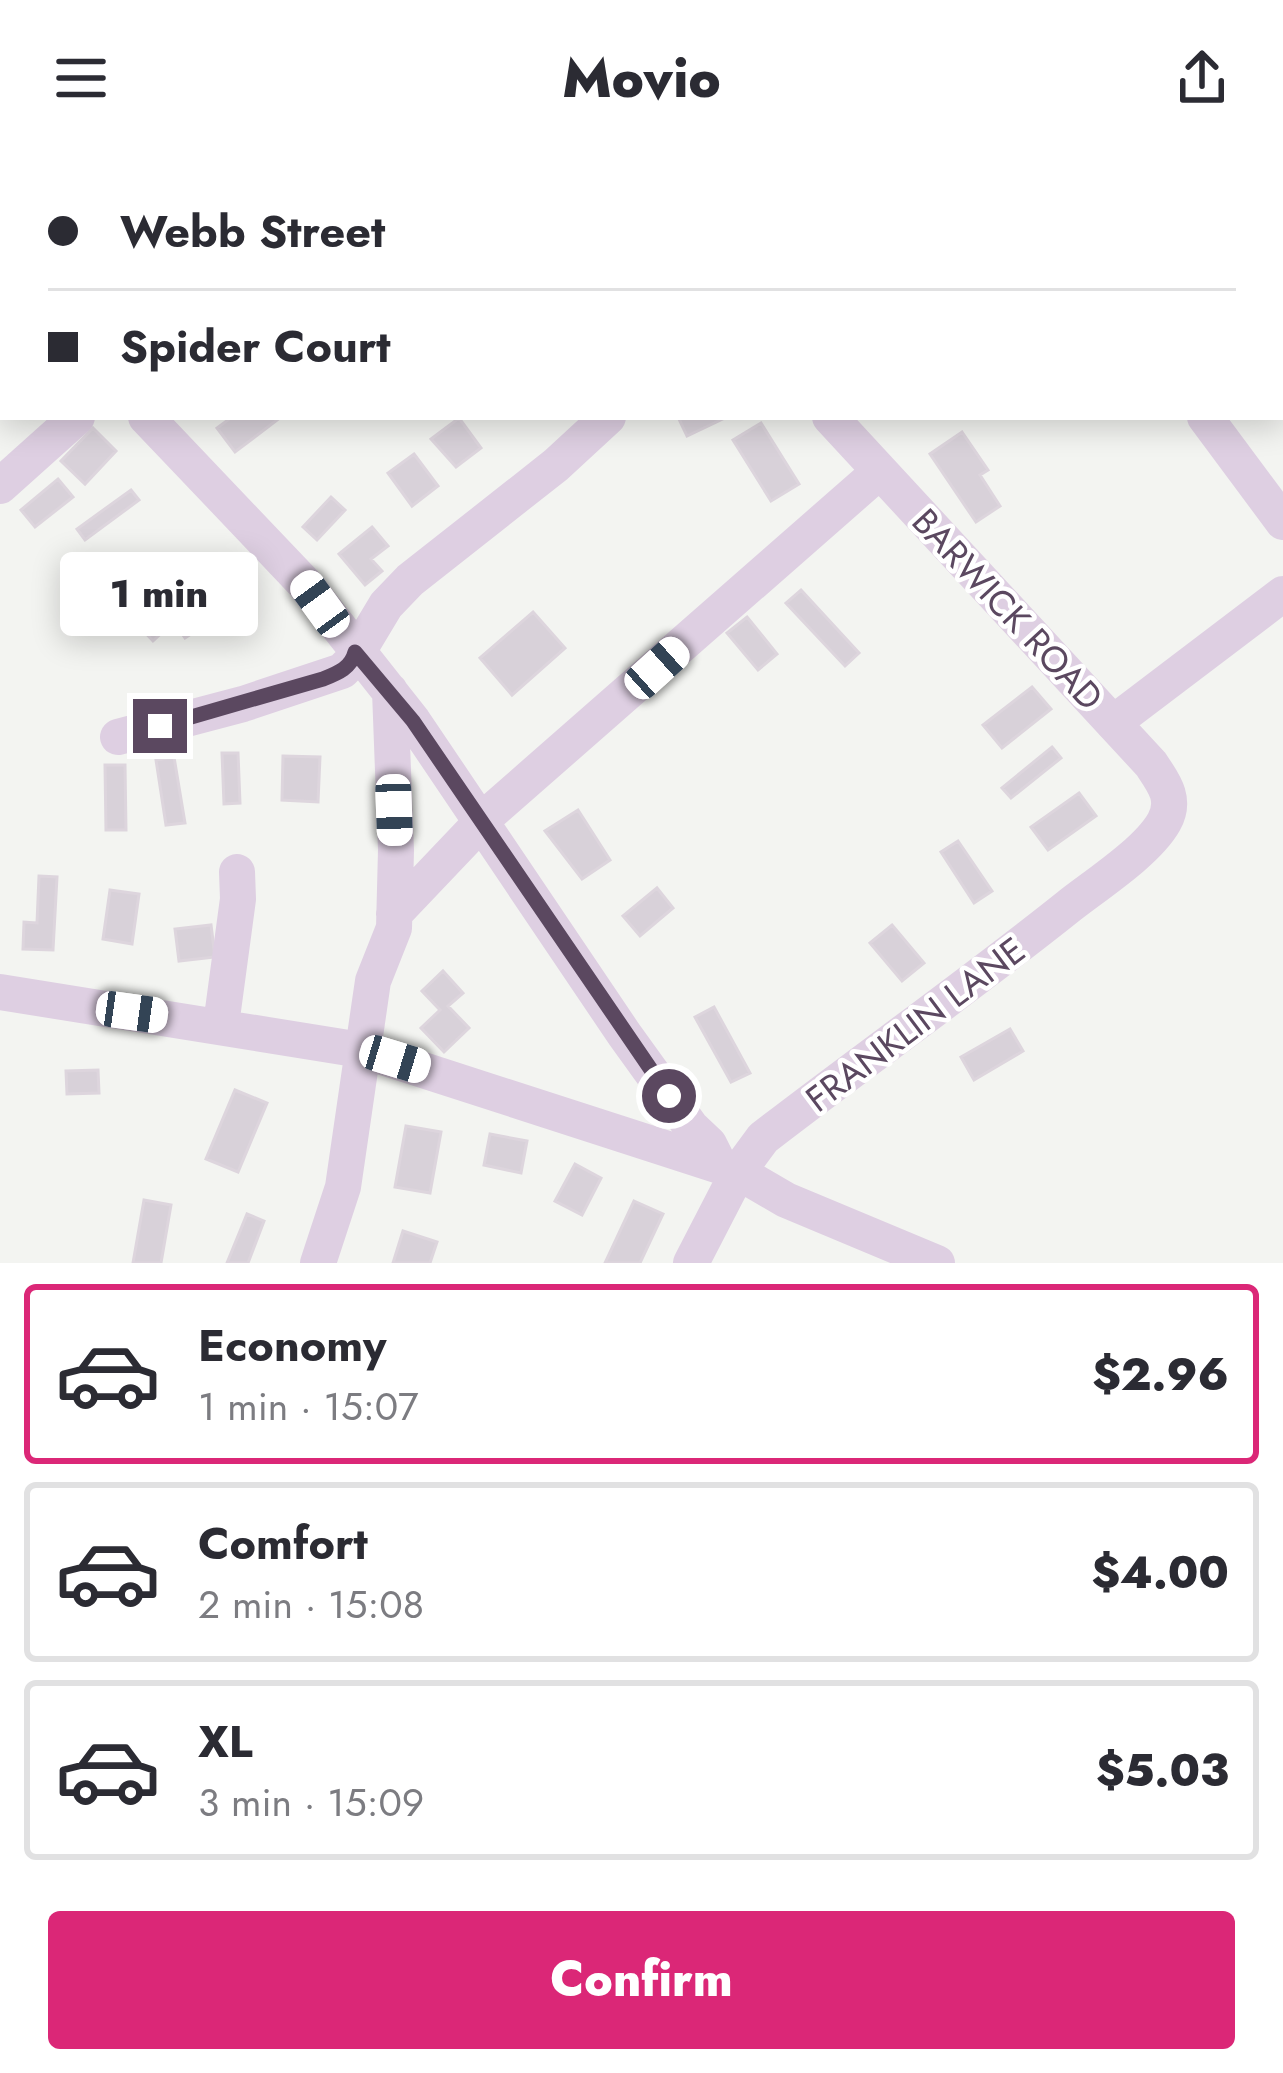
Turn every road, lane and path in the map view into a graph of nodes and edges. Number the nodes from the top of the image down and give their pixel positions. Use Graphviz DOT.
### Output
graph roads {
  1 [pos="73,420"];
  2 [pos="149,420"];
  3 [pos="605,420"];
  4 [pos="833,420"];
  5 [pos="1207,420"];
  6 [pos="880,471"];
  7 [pos="0,486"];
  8 [pos="1283,523"];
  9 [pos="1283,594"];
  10 [pos="355,652"];
  11 [pos="390,691"];
  12 [pos="1113,723"];
  13 [pos="118,737"];
  14 [pos="1169,810"];
  15 [pos="482,822"];
  16 [pos="237,872"];
  17 [pos="394,914"];
  18 [pos="0,992"];
  19 [pos="220,1025"];
  20 [pos="361,1050"];
  21 [pos="729,1168"];
  22 [pos="318,1263"];
  23 [pos="692,1263"];
  24 [pos="937,1263"];
  1 -- 7 [label="street"];
  2 -- 10 [label="street"];
  3 -- 10 [label="street"];
  4 -- 6 [label="street, BARWICK ROAD"];
  5 -- 8 [label="street"];
  6 -- 12 [label="street, BARWICK ROAD"];
  6 -- 15 [label="street"];
  9 -- 12 [label="street"];
  10 -- 11 [label="street"];
  10 -- 13 [label="street"];
  11 -- 15 [label="street"];
  11 -- 17 [label="street"];
  12 -- 14 [label="street, BARWICK ROAD"];
  14 -- 21 [label="street, FRANKLIN LANE"];
  15 -- 17 [label="street"];
  15 -- 21 [label="street"];
  16 -- 19 [label="street"];
  17 -- 20 [label="street"];
  18 -- 19 [label="street"];
  19 -- 20 [label="street"];
  20 -- 21 [label="street"];
  20 -- 22 [label="street"];
  21 -- 23 [label="street, FRANKLIN LANE"];
  21 -- 24 [label="street"];
}
